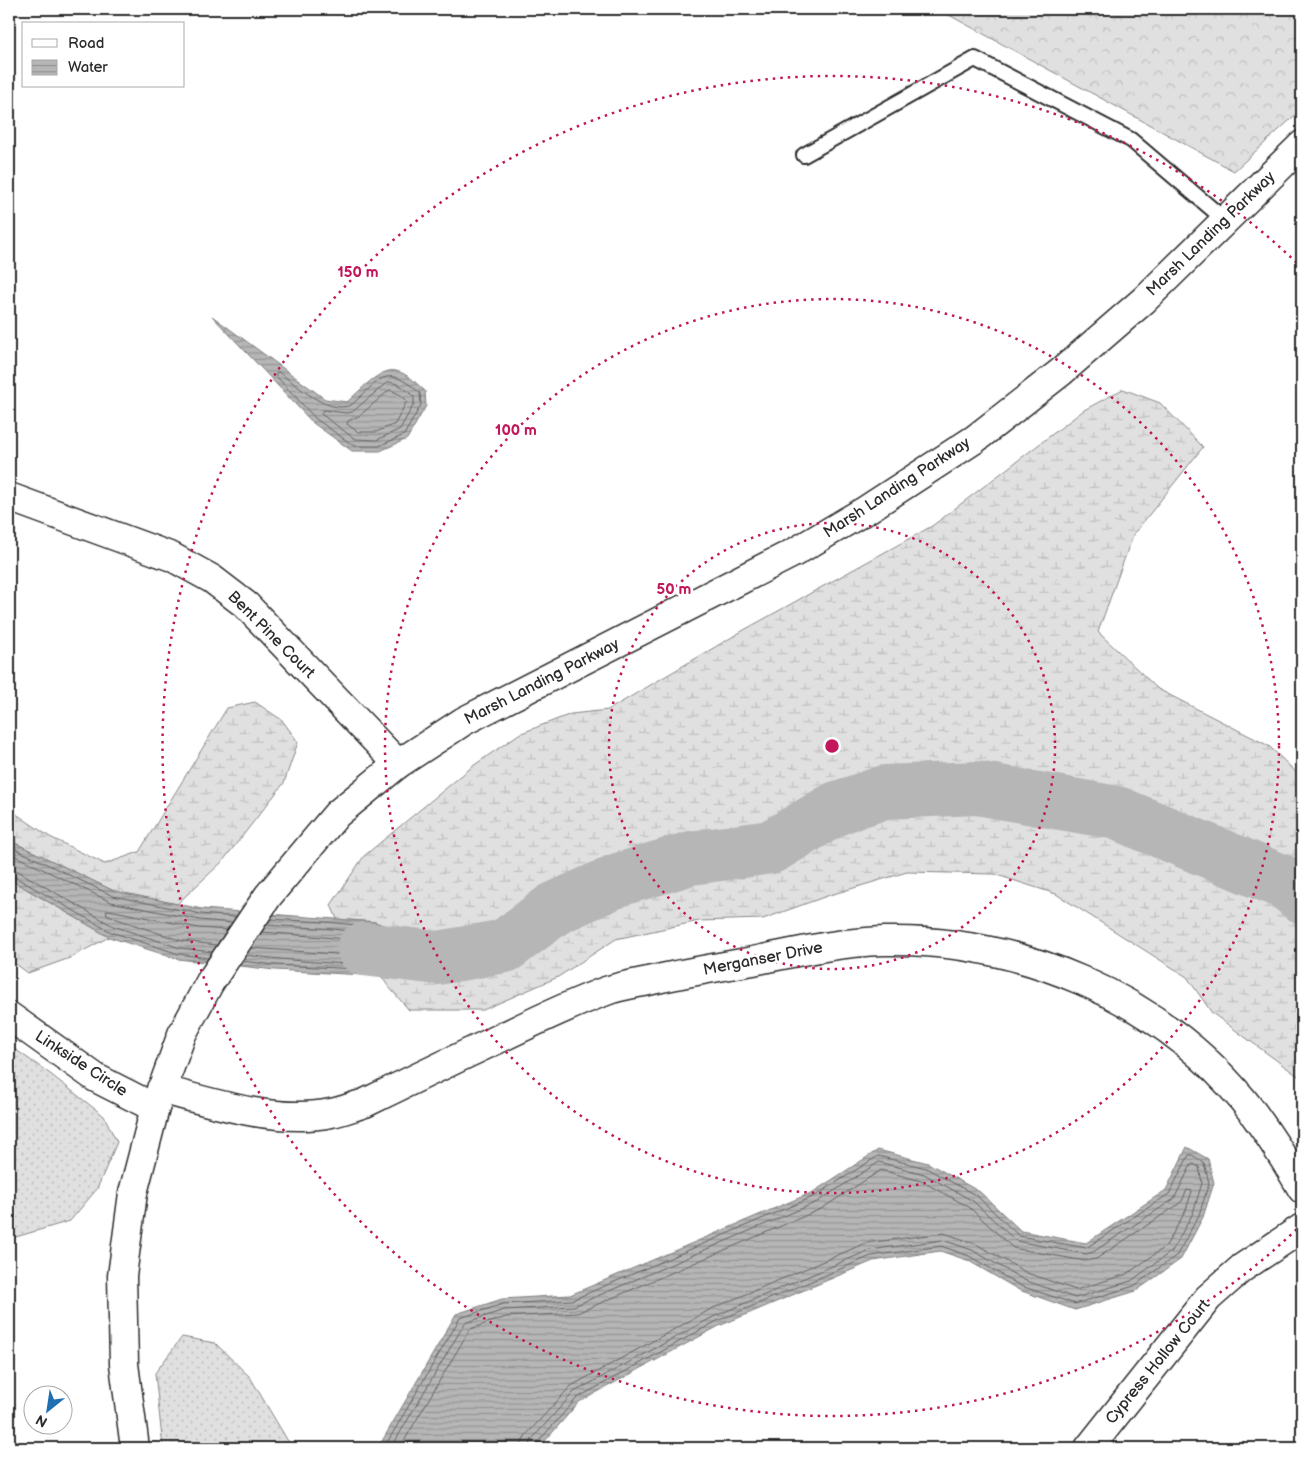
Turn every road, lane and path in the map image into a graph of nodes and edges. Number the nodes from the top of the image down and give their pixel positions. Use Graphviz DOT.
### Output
graph roads {
  1 [pos="1302,144"];
  2 [pos="804,154"];
  3 [pos="1225,220"];
  4 [pos="9,497"];
  5 [pos="398,764"];
  6 [pos="9,1016"];
  7 [pos="158,1099"];
  8 [pos="1302,1188"];
  9 [pos="1302,1228"];
  10 [pos="135,1448"];
  11 [pos="1089,1448"];
  1 -- 3 [label="street, Marsh Landing Parkway"];
  2 -- 3 [label="lane"];
  3 -- 5 [label="street, Marsh Landing Parkway"];
  4 -- 5 [label="street, Bent Pine Court"];
  5 -- 7 [label="street, Marsh Landing Parkway"];
  6 -- 7 [label="street, Linkside Circle"];
  7 -- 8 [label="street, Merganser Drive"];
  7 -- 10 [label="street, Marsh Landing Parkway"];
  9 -- 11 [label="street, Cypress Hollow Court"];
}
